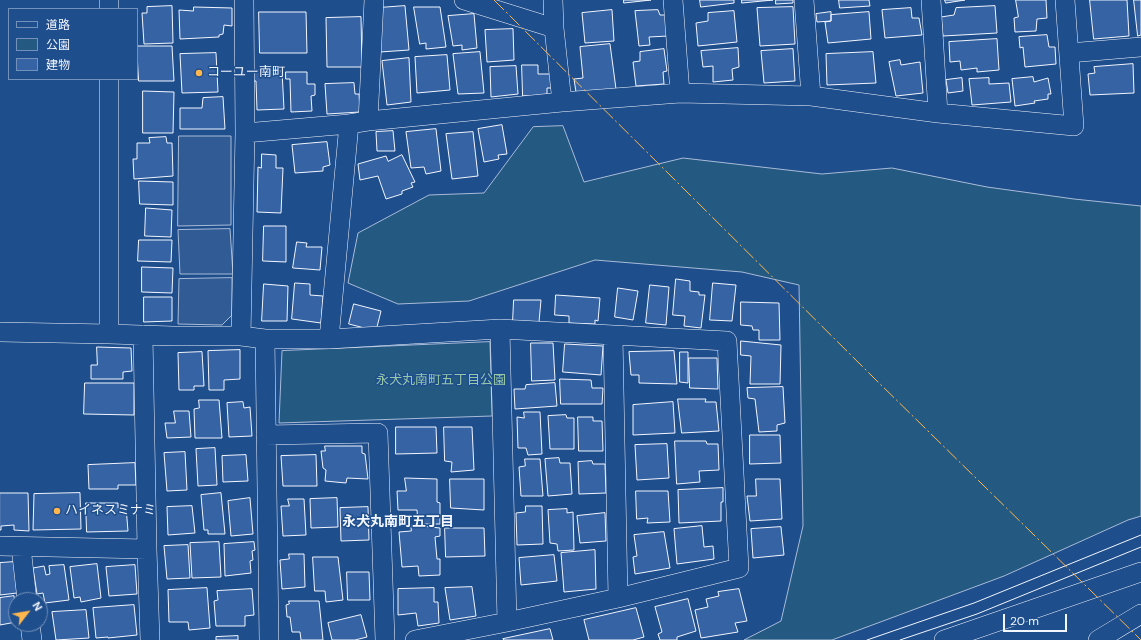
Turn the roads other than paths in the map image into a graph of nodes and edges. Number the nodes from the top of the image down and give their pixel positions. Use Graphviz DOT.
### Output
graph roads {
  1 [pos="244,0"];
  2 [pos="374,0"];
  3 [pos="464,0"];
  4 [pos="553,0"];
  5 [pos="673,0"];
  6 [pos="804,0"];
  7 [pos="931,0"];
  8 [pos="1066,0"];
  9 [pos="554,28"];
  10 [pos="1141,47"];
  11 [pos="1069,53"];
  12 [pos="109,80"];
  13 [pos="680,93"];
  14 [pos="811,96"];
  15 [pos="562,102"];
  16 [pos="938,113"];
  17 [pos="368,121"];
  18 [pos="349,124"];
  19 [pos="245,133"];
  20 [pos="500,329"];
  21 [pos="0,332"];
  22 [pos="109,334"];
  23 [pos="143,335"];
  24 [pos="241,336"];
  25 [pos="613,336"];
  26 [pos="265,338"];
  27 [pos="329,339"];
  28 [pos="266,434"];
  29 [pos="0,546"];
  30 [pos="21,547"];
  31 [pos="147,549"];
  32 [pos="1141,572"];
  33 [pos="26,592"];
  34 [pos="618,598"];
  35 [pos="1141,614"];
  36 [pos="507,622"];
  37 [pos="150,640"];
  38 [pos="269,640"];
  39 [pos="386,640"];
  40 [pos="416,640"];
  41 [pos="944,640"];
  42 [pos="1098,640"];
  1 -- 19 [label="street"];
  2 -- 17 [label="street"];
  3 -- 9 [label="street"];
  4 -- 9 [label="street"];
  5 -- 13 [label="street"];
  6 -- 14 [label="street"];
  7 -- 16 [label="street"];
  8 -- 11 [label="street"];
  9 -- 15 [label="street"];
  10 -- 11 [label="street"];
  11 -- 16 [label="street"];
  12 -- 22 [label="street"];
  13 -- 14 [label="street"];
  13 -- 15 [label="street"];
  14 -- 16 [label="street"];
  15 -- 17 [label="street"];
  17 -- 18 [label="street"];
  18 -- 19 [label="street"];
  18 -- 27 [label="street"];
  19 -- 24 [label="street"];
  20 -- 25 [label="street"];
  20 -- 27 [label="street"];
  20 -- 36 [label="street"];
  21 -- 22 [label="street"];
  22 -- 23 [label="street"];
  23 -- 24 [label="street"];
  23 -- 31 [label="street"];
  24 -- 26 [label="street"];
  25 -- 34 [label="street"];
  25 -- 34 [label="street"];
  26 -- 27 [label="street"];
  26 -- 28 [label="street"];
  28 -- 38 [label="street"];
  28 -- 39 [label="street"];
  29 -- 30 [label="street"];
  30 -- 31 [label="street"];
  30 -- 33 [label="street"];
  31 -- 37 [label="street"];
  32 -- 41 [label="street"];
  34 -- 36 [label="street"];
  35 -- 42 [label="street"];
  36 -- 40 [label="street"];
}
